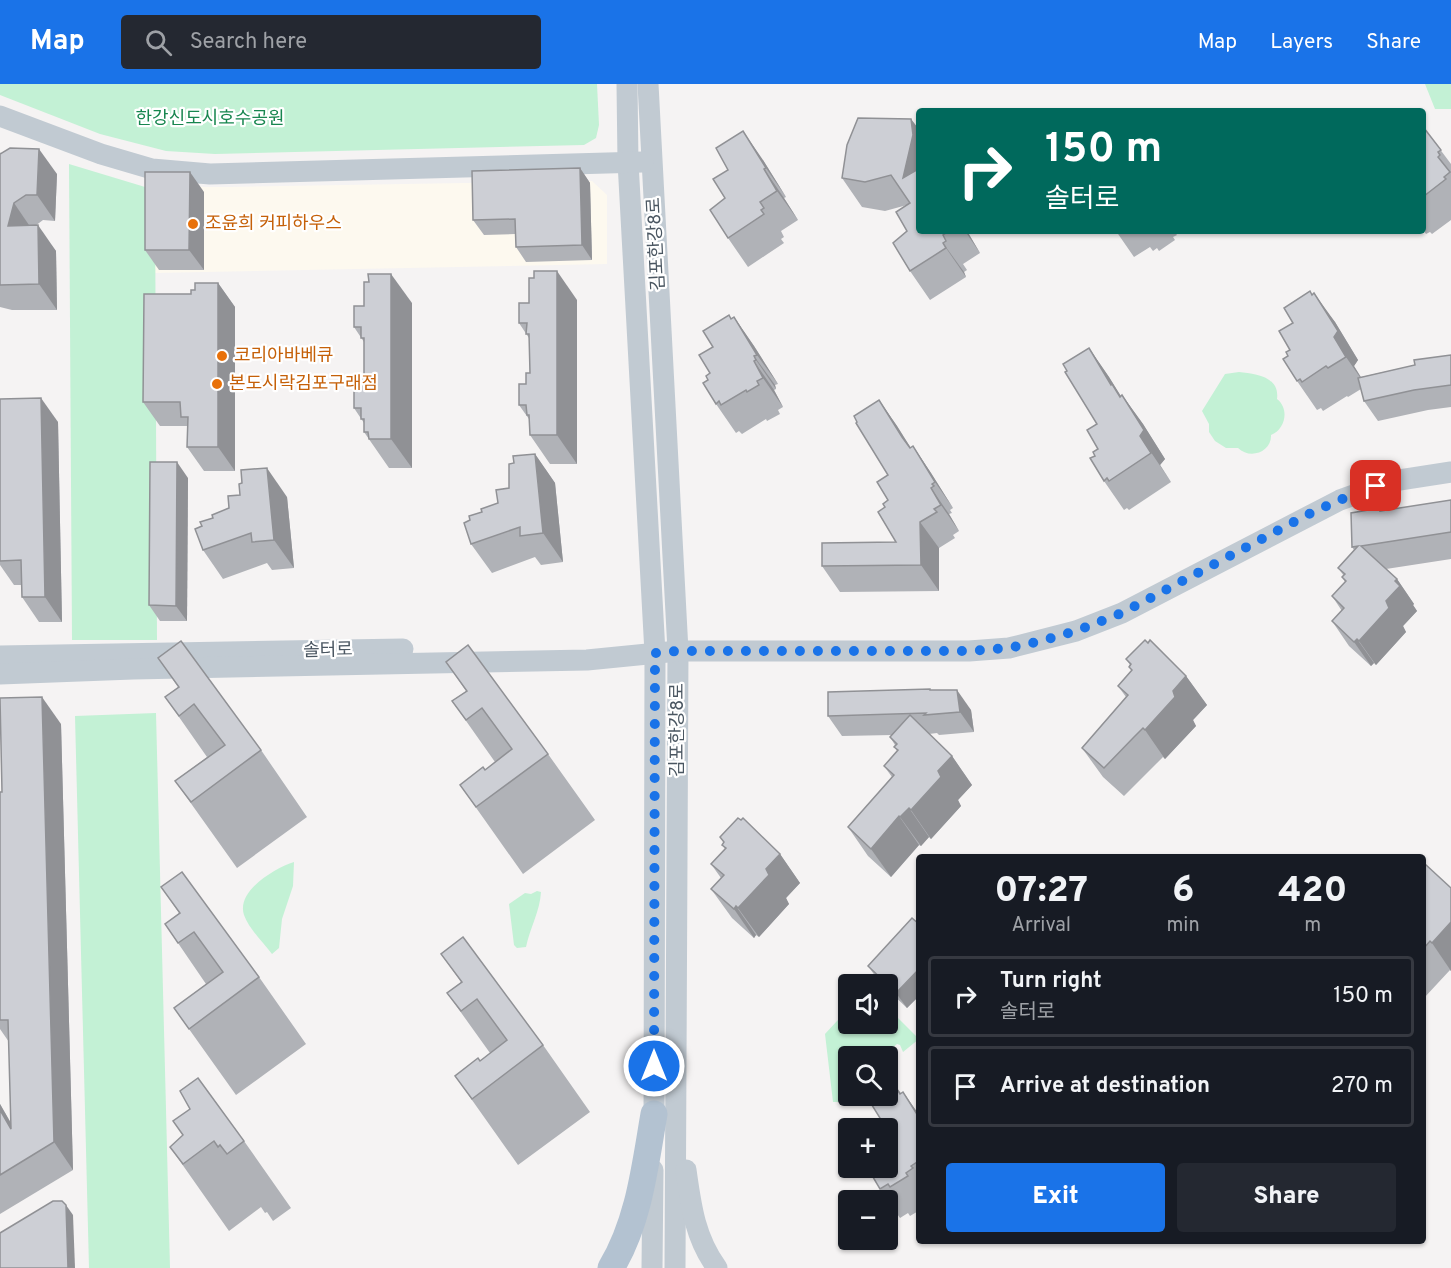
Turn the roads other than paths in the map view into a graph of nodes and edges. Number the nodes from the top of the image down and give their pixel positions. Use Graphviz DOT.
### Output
graph roads {
  1 [pos="648,84"];
  2 [pos="627,86"];
  3 [pos="0,116"];
  4 [pos="628,162"];
  5 [pos="652,162"];
  6 [pos="1451,472"];
  7 [pos="678,651"];
  8 [pos="655,653"];
  9 [pos="0,657"];
  10 [pos="0,674"];
  11 [pos="665,1113"];
  12 [pos="610,1268"];
  13 [pos="652,1268"];
  14 [pos="675,1268"];
  15 [pos="717,1268"];
  1 -- 5 [label="street, 김포한강8로"];
  2 -- 4 [label="street, 김포한강8로"];
  3 -- 4 [label="street"];
  4 -- 5 [label="street"];
  4 -- 8 [label="street, 김포한강8로"];
  5 -- 7 [label="street, 김포한강8로"];
  6 -- 7 [label="street, 솔터로"];
  7 -- 8 [label="street, 솔터로"];
  7 -- 11 [label="street, 김포한강8로"];
  8 -- 9 [label="street, 솔터로"];
  8 -- 10 [label="street, 솔터로"];
  8 -- 11 [label="street, 김포한강8로"];
  11 -- 12 [label="main road"];
  11 -- 13 [label="street, 김포한강8로"];
  11 -- 14 [label="street, 김포한강8로"];
  11 -- 15 [label="street"];
}
